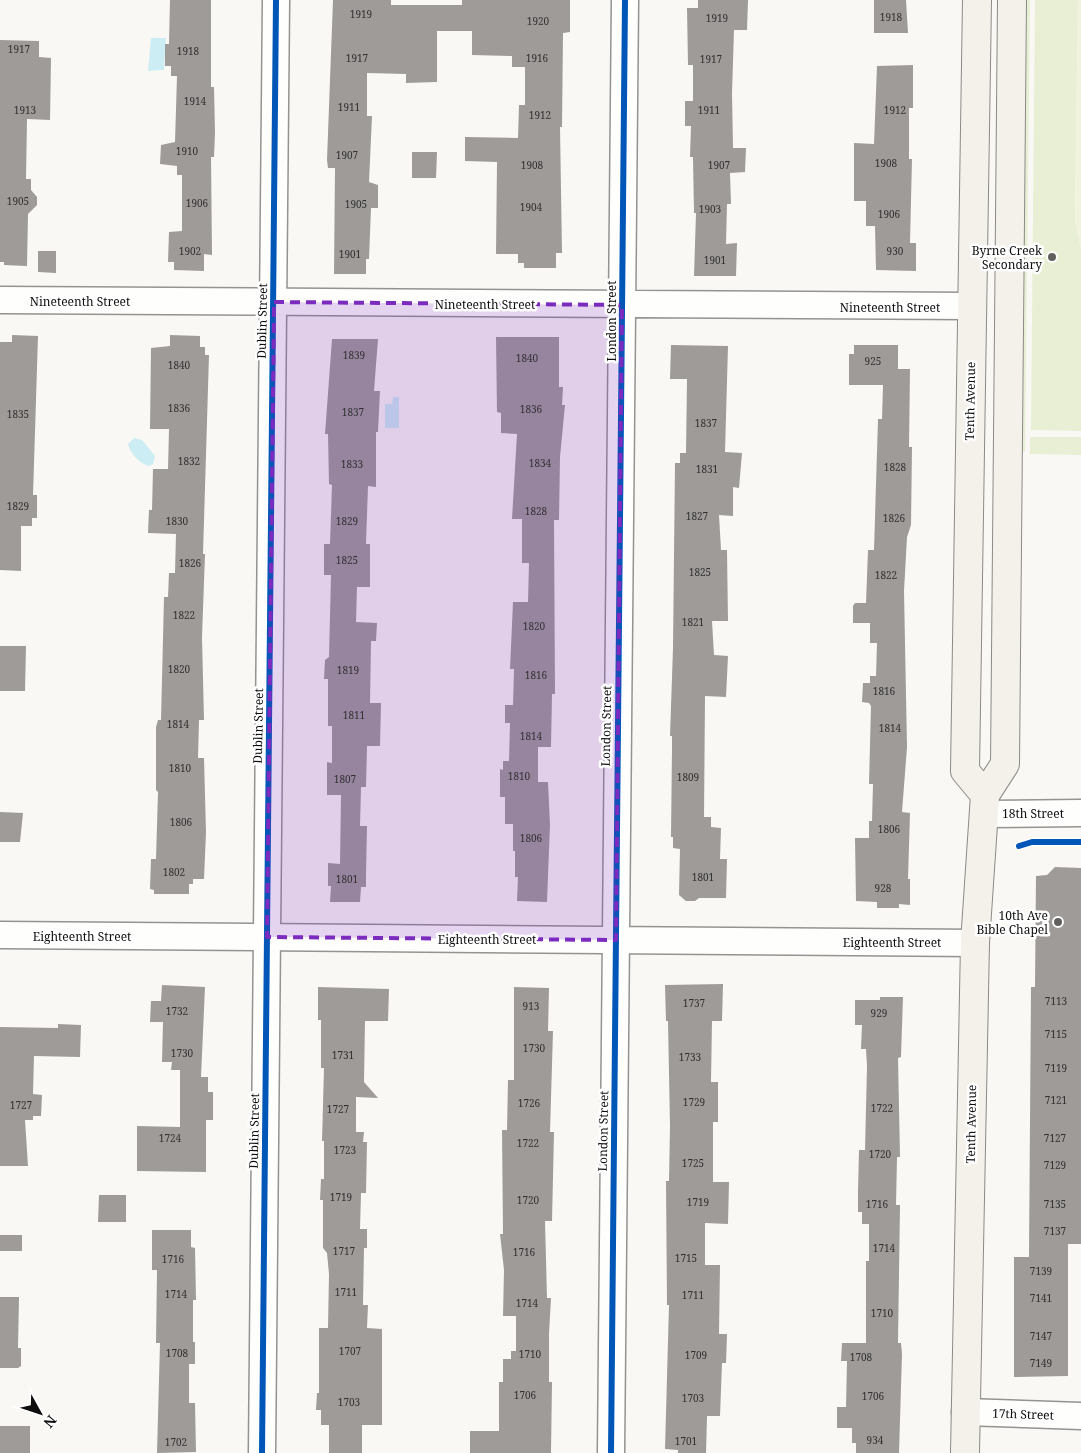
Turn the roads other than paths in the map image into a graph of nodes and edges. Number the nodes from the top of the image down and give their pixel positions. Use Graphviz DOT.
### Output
graph roads {
  1 [pos="276,0"];
  2 [pos="625,0"];
  3 [pos="976,0"];
  4 [pos="1012,0"];
  5 [pos="0,300"];
  6 [pos="274,302"];
  7 [pos="622,305"];
  8 [pos="971,306"];
  9 [pos="985,804"];
  10 [pos="1081,813"];
  11 [pos="0,935"];
  12 [pos="267,937"];
  13 [pos="616,940"];
  14 [pos="974,943"];
  15 [pos="966,1412"];
  16 [pos="1081,1416"];
  17 [pos="262,1453"];
  18 [pos="611,1453"];
  19 [pos="965,1453"];
  1 -- 6 [label="street, Dublin Street"];
  2 -- 7 [label="street, London Street"];
  3 -- 8 [label="main road, Tenth Avenue"];
  4 -- 9 [label="main road, Tenth Avenue"];
  5 -- 6 [label="street, Nineteenth Street"];
  6 -- 7 [label="street, Nineteenth Street"];
  6 -- 12 [label="street, Dublin Street"];
  7 -- 8 [label="street, Nineteenth Street"];
  7 -- 13 [label="street, London Street"];
  8 -- 9 [label="main road, Tenth Avenue"];
  9 -- 10 [label="street, 18th Street"];
  9 -- 14 [label="main road, Tenth Avenue"];
  11 -- 12 [label="street, Eighteenth Street"];
  12 -- 13 [label="street, Eighteenth Street"];
  12 -- 17 [label="street, Dublin Street"];
  13 -- 14 [label="street, Eighteenth Street"];
  13 -- 18 [label="street, London Street"];
  14 -- 15 [label="main road, Tenth Avenue"];
  15 -- 16 [label="street, 17th Street"];
  15 -- 19 [label="main road, Tenth Avenue"];
}
